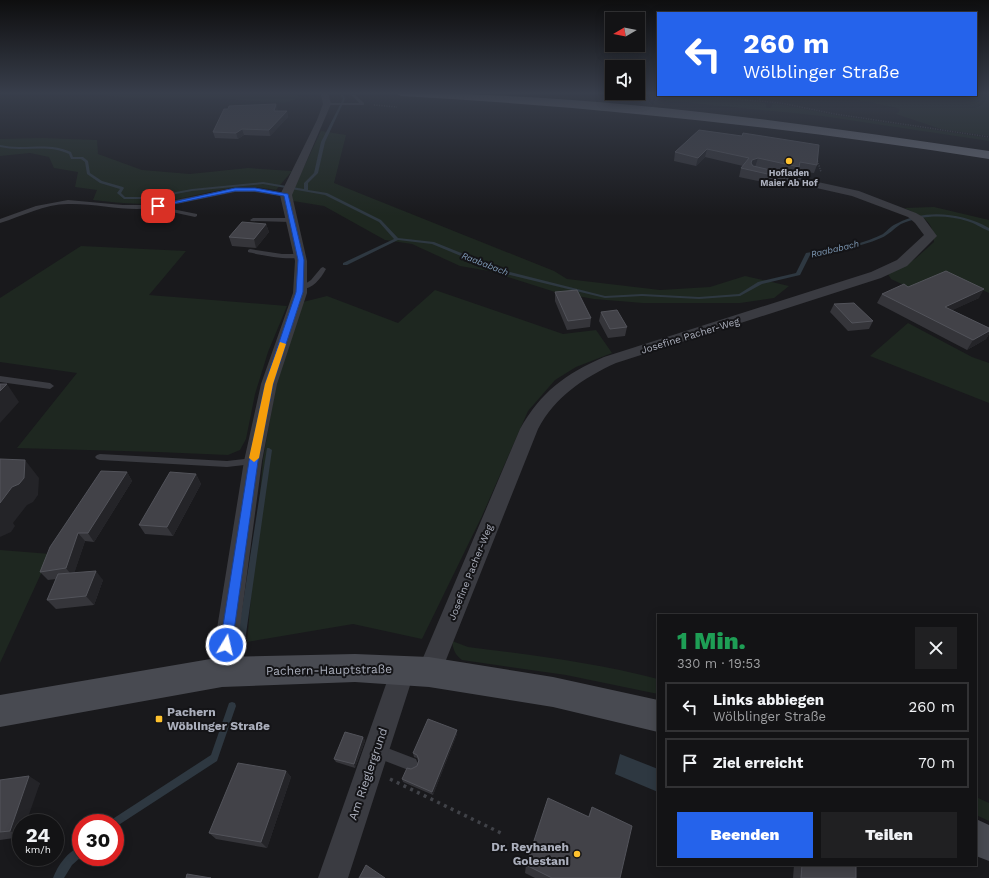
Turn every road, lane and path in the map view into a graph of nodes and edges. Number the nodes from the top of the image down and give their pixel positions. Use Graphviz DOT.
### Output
graph roads {
  1 [pos="315,134"];
  2 [pos="849,134"];
  3 [pos="911,134"];
  4 [pos="970,134"];
  5 [pos="989,137"];
  6 [pos="989,146"];
  7 [pos="989,155"];
  8 [pos="816,156"];
  9 [pos="754,171"];
  10 [pos="821,185"];
  11 [pos="289,189"];
  12 [pos="158,206"];
  13 [pos="195,215"];
  14 [pos="253,220"];
  15 [pos="291,220"];
  16 [pos="0,221"];
  17 [pos="250,251"];
  18 [pos="300,256"];
  19 [pos="323,269"];
  20 [pos="300,288"];
  21 [pos="0,379"];
  22 [pos="50,386"];
  23 [pos="100,456"];
  24 [pos="253,461"];
  25 [pos="416,671"];
  26 [pos="222,672"];
  27 [pos="0,711"];
  28 [pos="657,716"];
  29 [pos="373,760"];
  30 [pos="411,764"];
  31 [pos="503,834"];
  32 [pos="977,837"];
  33 [pos="989,843"];
  34 [pos="333,878"];
  1 -- 11 [label="street"];
  2 -- 7 [label="highway"];
  3 -- 6 [label="highway"];
  4 -- 5 [label="path"];
  8 -- 10 [label="path"];
  9 -- 10 [label="street, Josefine Pacher-Weg"];
  10 -- 25 [label="street, Josefine Pacher-Weg"];
  11 -- 12 [label="lane"];
  11 -- 15 [label="street"];
  12 -- 13 [label="lane"];
  12 -- 16 [label="lane"];
  14 -- 15 [label="lane"];
  15 -- 18 [label="street"];
  17 -- 18 [label="lane"];
  18 -- 20 [label="street"];
  19 -- 20 [label="lane"];
  20 -- 24 [label="street"];
  21 -- 22 [label="lane"];
  23 -- 24 [label="lane"];
  24 -- 26 [label="street"];
  25 -- 26 [label="main road, Pachern-Hauptstraße"];
  25 -- 28 [label="main road, Pachern-Hauptstraße"];
  25 -- 29 [label="street, Am Rieglergrund"];
  26 -- 27 [label="main road, Pachern-Hauptstraße"];
  29 -- 30 [label="lane"];
  29 -- 31 [label="path"];
  29 -- 34 [label="street, Am Rieglergrund"];
  32 -- 33 [label="main road"];
}
